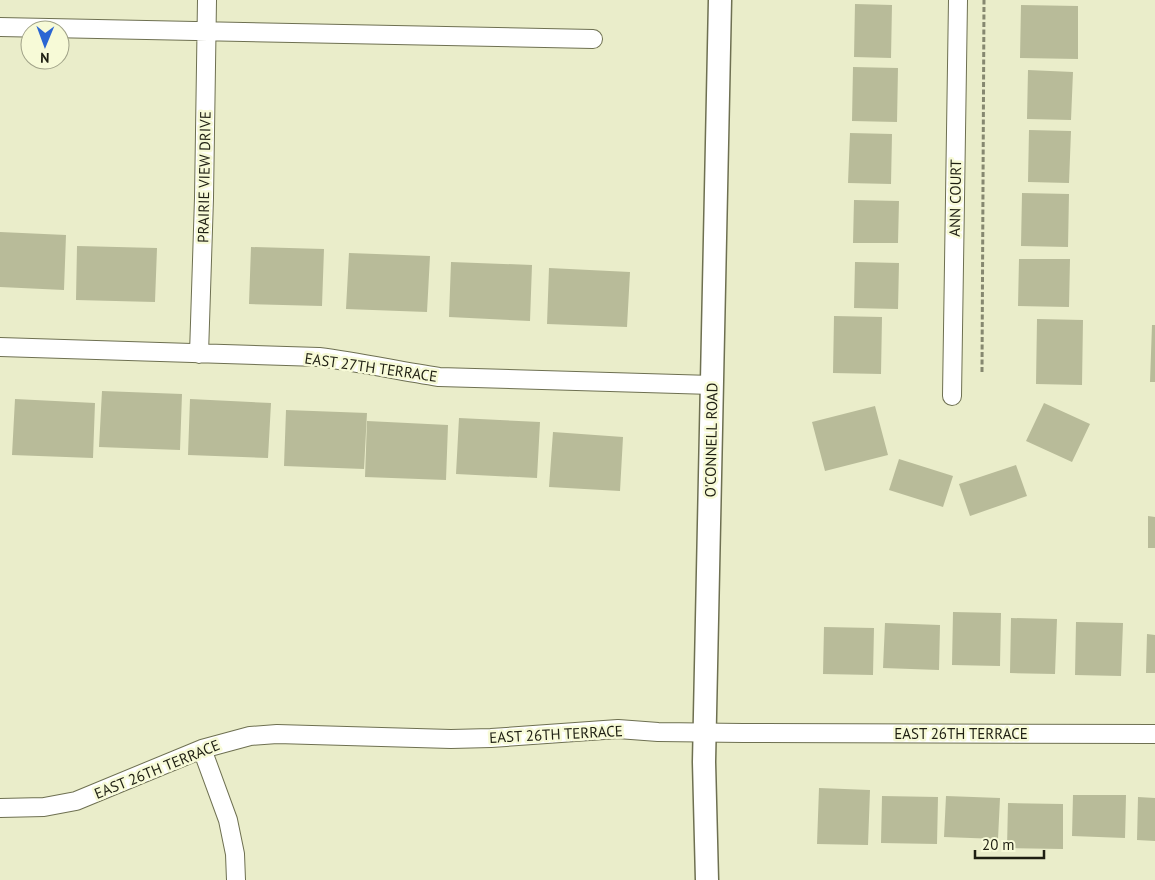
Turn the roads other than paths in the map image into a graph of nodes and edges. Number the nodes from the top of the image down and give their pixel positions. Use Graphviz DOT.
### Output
graph roads {
  1 [pos="207,0"];
  2 [pos="720,0"];
  3 [pos="958,0"];
  4 [pos="0,27"];
  5 [pos="206,32"];
  6 [pos="592,39"];
  7 [pos="0,348"];
  8 [pos="199,354"];
  9 [pos="712,385"];
  10 [pos="952,396"];
  11 [pos="705,732"];
  12 [pos="1155,734"];
  13 [pos="202,749"];
  14 [pos="0,808"];
  15 [pos="236,880"];
  16 [pos="707,880"];
  1 -- 5 [label="street, PRAIRIE VIEW DRIVE"];
  2 -- 9 [label="street, O'CONNELL ROAD"];
  3 -- 10 [label="street, ANN COURT"];
  4 -- 5 [label="street"];
  5 -- 6 [label="street"];
  5 -- 8 [label="street, PRAIRIE VIEW DRIVE"];
  7 -- 8 [label="street, EAST 27TH TERRACE"];
  8 -- 9 [label="street, EAST 27TH TERRACE"];
  9 -- 11 [label="street, O'CONNELL ROAD"];
  11 -- 12 [label="street, EAST 26TH TERRACE"];
  11 -- 13 [label="street, EAST 26TH TERRACE"];
  11 -- 16 [label="street, O'CONNELL ROAD"];
  13 -- 14 [label="street, EAST 26TH TERRACE"];
  13 -- 15 [label="street"];
}
